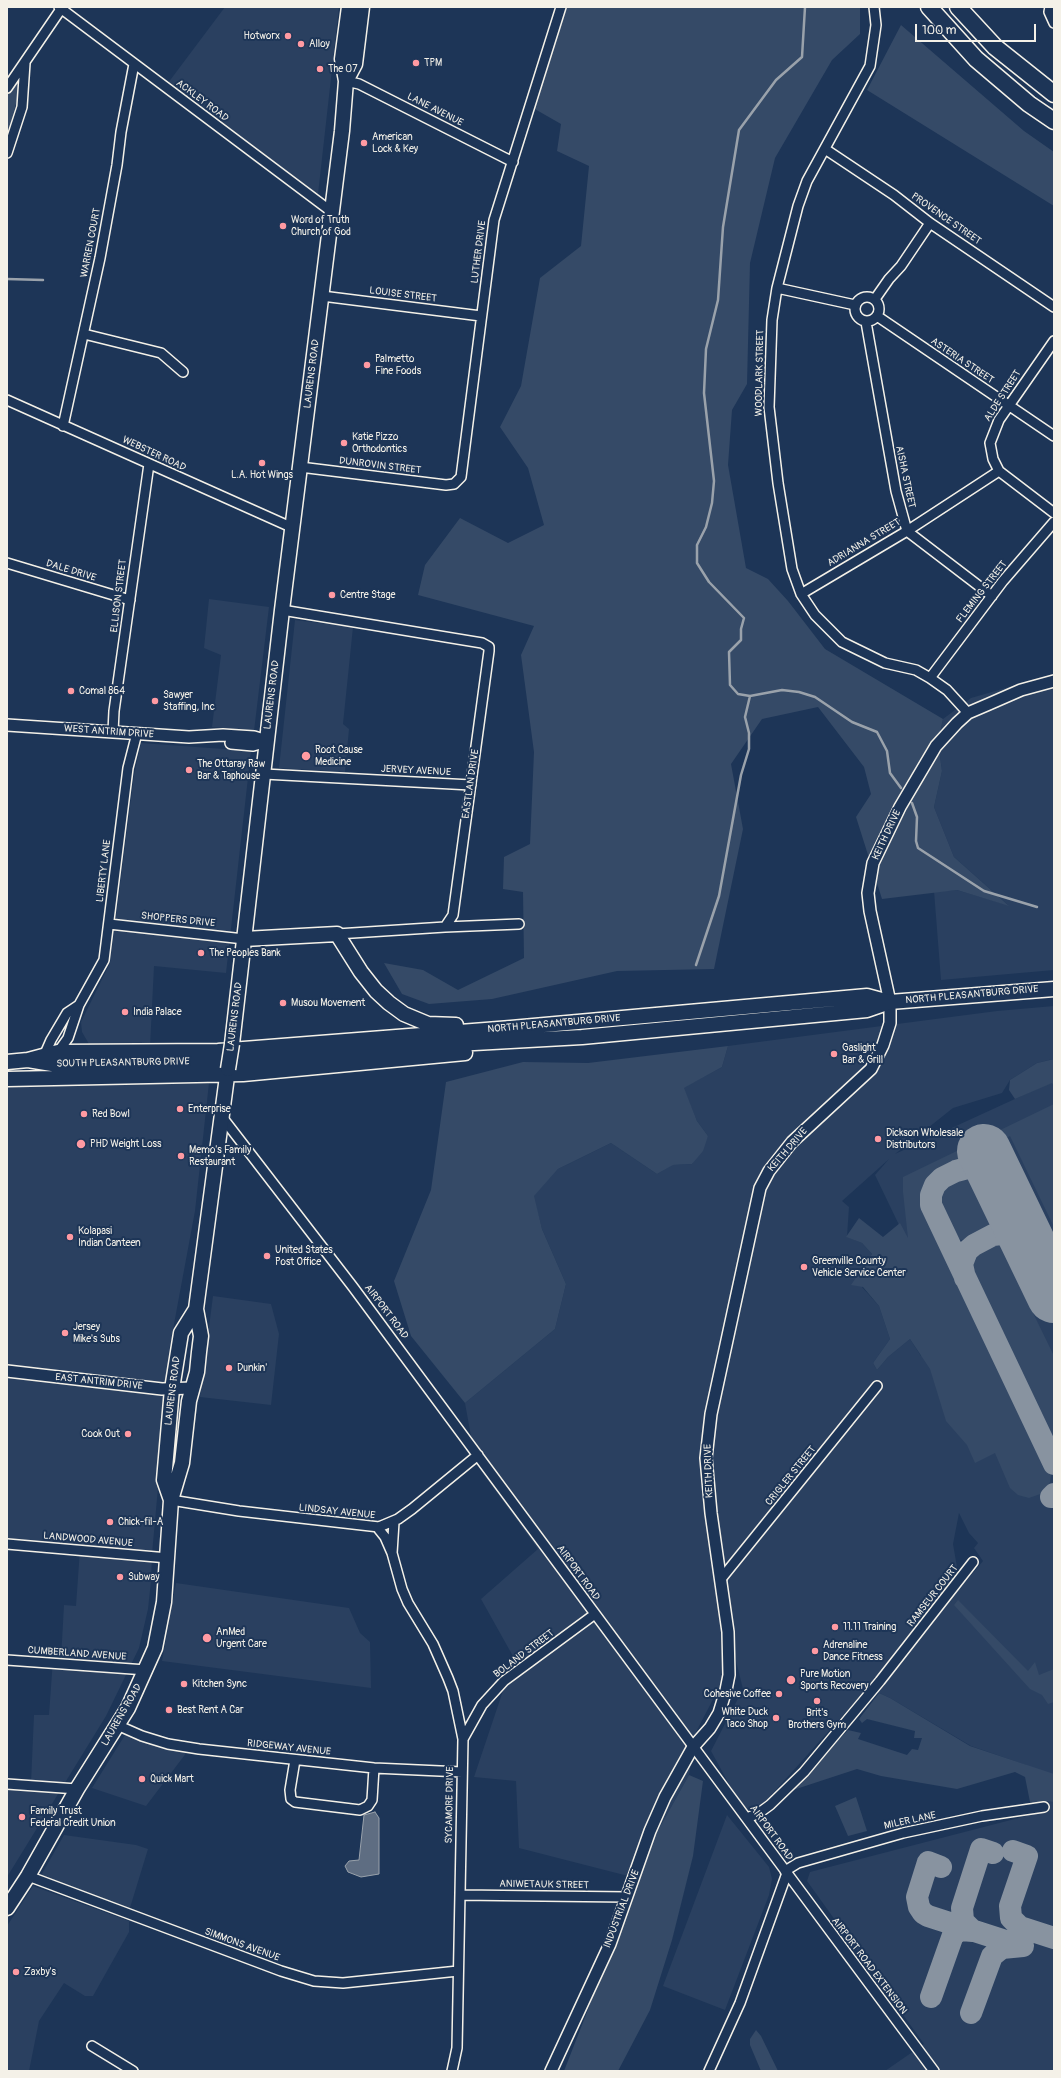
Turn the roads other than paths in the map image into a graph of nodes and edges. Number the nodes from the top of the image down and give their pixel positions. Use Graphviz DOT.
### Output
graph roads {
  1 [pos="349,7"];
  2 [pos="362,7"];
  3 [pos="561,7"];
  4 [pos="874,7"];
  5 [pos="929,7"];
  6 [pos="958,7"];
  7 [pos="1050,7"];
  8 [pos="60,8"];
  9 [pos="1054,23"];
  10 [pos="25,63"];
  11 [pos="134,64"];
  12 [pos="346,81"];
  13 [pos="7,88"];
  14 [pos="1054,94"];
  15 [pos="1054,121"];
  16 [pos="825,149"];
  17 [pos="7,153"];
  18 [pos="513,162"];
  19 [pos="332,212"];
  20 [pos="930,223"];
  21 [pos="777,288"];
  22 [pos="322,296"];
  23 [pos="875,299"];
  24 [pos="855,305"];
  25 [pos="1054,307"];
  26 [pos="481,316"];
  27 [pos="877,316"];
  28 [pos="866,322"];
  29 [pos="84,334"];
  30 [pos="1054,341"];
  31 [pos="183,372"];
  32 [pos="7,400"];
  33 [pos="1008,406"];
  34 [pos="64,426"];
  35 [pos="1054,436"];
  36 [pos="149,464"];
  37 [pos="300,467"];
  38 [pos="999,471"];
  39 [pos="456,482"];
  40 [pos="1054,513"];
  41 [pos="1054,522"];
  42 [pos="293,528"];
  43 [pos="907,531"];
  44 [pos="7,563"];
  45 [pos="801,594"];
  46 [pos="992,596"];
  47 [pos="130,600"];
  48 [pos="282,610"];
  49 [pos="930,678"];
  50 [pos="1054,681"];
  51 [pos="968,713"];
  52 [pos="7,725"];
  53 [pos="113,732"];
  54 [pos="137,733"];
  55 [pos="267,741"];
  56 [pos="264,774"];
  57 [pos="471,785"];
  58 [pos="109,924"];
  59 [pos="519,924"];
  60 [pos="445,927"];
  61 [pos="336,934"];
  62 [pos="244,939"];
  63 [pos="1054,988"];
  64 [pos="890,1002"];
  65 [pos="79,1005"];
  66 [pos="511,1028"];
  67 [pos="44,1056"];
  68 [pos="58,1059"];
  69 [pos="28,1060"];
  70 [pos="7,1062"];
  71 [pos="223,1064"];
  72 [pos="7,1079"];
  73 [pos="222,1117"];
  74 [pos="196,1309"];
  75 [pos="7,1371"];
  76 [pos="877,1386"];
  77 [pos="192,1388"];
  78 [pos="172,1389"];
  79 [pos="478,1455"];
  80 [pos="171,1500"];
  81 [pos="394,1522"];
  82 [pos="377,1527"];
  83 [pos="7,1544"];
  84 [pos="392,1553"];
  85 [pos="168,1558"];
  86 [pos="973,1562"];
  87 [pos="721,1579"];
  88 [pos="595,1614"];
  89 [pos="7,1660"];
  90 [pos="146,1670"];
  91 [pos="118,1725"];
  92 [pos="463,1739"];
  93 [pos="693,1747"];
  94 [pos="295,1760"];
  95 [pos="374,1768"];
  96 [pos="462,1772"];
  97 [pos="7,1784"];
  98 [pos="77,1789"];
  99 [pos="1044,1807"];
  100 [pos="747,1818"];
  101 [pos="786,1872"];
  102 [pos="28,1876"];
  103 [pos="460,1895"];
  104 [pos="627,1897"];
  105 [pos="7,1908"];
  106 [pos="458,1970"];
  107 [pos="92,2046"];
  108 [pos="133,2071"];
  109 [pos="452,2071"];
  110 [pos="551,2071"];
  111 [pos="709,2071"];
  112 [pos="934,2071"];
  1 -- 12 [label="main road, LAURENS ROAD"];
  2 -- 12 [label="main road, LAURENS ROAD"];
  3 -- 18 [label="street, LUTHER DRIVE"];
  4 -- 16 [label="street, WOODLARK STREET"];
  5 -- 15 [label="highway"];
  6 -- 14 [label="highway"];
  7 -- 9 [label="street"];
  8 -- 10 [label="street"];
  8 -- 11 [label="street, ACKLEY ROAD"];
  10 -- 13 [label="street"];
  10 -- 17 [label="street"];
  11 -- 19 [label="street, ACKLEY ROAD"];
  11 -- 29 [label="street, WARREN COURT"];
  12 -- 18 [label="street, LANE AVENUE"];
  12 -- 19 [label="main road, LAURENS ROAD"];
  16 -- 20 [label="street, PROVENCE STREET"];
  16 -- 21 [label="street, WOODLARK STREET"];
  18 -- 26 [label="street, LUTHER DRIVE"];
  19 -- 22 [label="main road, LAURENS ROAD"];
  20 -- 23 [label="street"];
  20 -- 25 [label="street, PROVENCE STREET"];
  21 -- 24 [label="street"];
  21 -- 45 [label="street, WOODLARK STREET"];
  22 -- 26 [label="street, LOUISE STREET"];
  22 -- 37 [label="main road, LAURENS ROAD"];
  23 -- 24 [label="street"];
  23 -- 27 [label="street"];
  24 -- 28 [label="street"];
  26 -- 39 [label="street, LUTHER DRIVE"];
  27 -- 28 [label="street"];
  27 -- 33 [label="street, ASTERIA STREET"];
  28 -- 43 [label="street, AISHA STREET"];
  29 -- 31 [label="street"];
  29 -- 34 [label="street, WARREN COURT"];
  30 -- 33 [label="street, ALDE STREET"];
  32 -- 34 [label="street, WEBSTER ROAD"];
  33 -- 35 [label="street, ASTERIA STREET"];
  33 -- 38 [label="street, ALDE STREET"];
  34 -- 36 [label="street, WEBSTER ROAD"];
  36 -- 42 [label="street, WEBSTER ROAD"];
  36 -- 47 [label="street, ELLISON STREET"];
  37 -- 39 [label="street, DUNROVIN STREET"];
  37 -- 42 [label="main road, LAURENS ROAD"];
  38 -- 40 [label="street"];
  38 -- 43 [label="street, ADRIANNA STREET"];
  41 -- 46 [label="street, FLEMING STREET"];
  42 -- 48 [label="main road, LAURENS ROAD"];
  43 -- 45 [label="street, ADRIANNA STREET"];
  43 -- 46 [label="street"];
  44 -- 47 [label="street, DALE DRIVE"];
  45 -- 49 [label="street, WOODLARK STREET"];
  46 -- 49 [label="street, FLEMING STREET"];
  47 -- 53 [label="street, ELLISON STREET"];
  48 -- 55 [label="main road, LAURENS ROAD"];
  48 -- 57 [label="street, EASTLAN DRIVE"];
  49 -- 51 [label="street, WOODLARK STREET"];
  50 -- 51 [label="street, KEITH DRIVE"];
  51 -- 64 [label="street, KEITH DRIVE"];
  52 -- 53 [label="street, WEST ANTRIM DRIVE"];
  53 -- 54 [label="street, WEST ANTRIM DRIVE"];
  54 -- 55 [label="street, WEST ANTRIM DRIVE"];
  54 -- 58 [label="street, LIBERTY LANE"];
  55 -- 56 [label="main road, LAURENS ROAD"];
  56 -- 57 [label="street, JERVEY AVENUE"];
  56 -- 62 [label="main road, LAURENS ROAD"];
  57 -- 60 [label="street, EASTLAN DRIVE"];
  58 -- 62 [label="street, SHOPPERS DRIVE"];
  58 -- 65 [label="street, LIBERTY LANE"];
  59 -- 60 [label="street"];
  60 -- 61 [label="street"];
  61 -- 62 [label="main road"];
  61 -- 66 [label="main road"];
  62 -- 71 [label="main road, LAURENS ROAD, bridge"];
  63 -- 64 [label="main road, NORTH PLEASANTBURG DRIVE"];
  64 -- 66 [label="main road, NORTH PLEASANTBURG DRIVE"];
  64 -- 71 [label="main road, NORTH PLEASANTBURG DRIVE"];
  64 -- 87 [label="street, KEITH DRIVE"];
  65 -- 67 [label="street, LIBERTY LANE"];
  65 -- 68 [label="street, LIBERTY LANE"];
  66 -- 71 [label="main road, NORTH PLEASANTBURG DRIVE"];
  67 -- 68 [label="main road"];
  67 -- 69 [label="main road"];
  68 -- 69 [label="main road, SOUTH PLEASANTBURG DRIVE"];
  68 -- 71 [label="main road, SOUTH PLEASANTBURG DRIVE"];
  69 -- 70 [label="main road"];
  71 -- 72 [label="main road"];
  71 -- 73 [label="main road, LAURENS ROAD"];
  73 -- 74 [label="main road, LAURENS ROAD"];
  73 -- 79 [label="street, AIRPORT ROAD"];
  74 -- 77 [label="main road, LAURENS ROAD"];
  74 -- 78 [label="main road, LAURENS ROAD"];
  75 -- 78 [label="street, EAST ANTRIM DRIVE"];
  76 -- 87 [label="street, CRIGLER STREET"];
  77 -- 78 [label="street, EAST ANTRIM DRIVE"];
  77 -- 80 [label="main road, LAURENS ROAD"];
  78 -- 80 [label="main road, LAURENS ROAD"];
  79 -- 81 [label="street, LINDSAY AVENUE"];
  79 -- 88 [label="street, AIRPORT ROAD"];
  80 -- 82 [label="street, LINDSAY AVENUE"];
  80 -- 85 [label="main road, LAURENS ROAD"];
  81 -- 82 [label="street, LINDSAY AVENUE"];
  81 -- 84 [label="street, SYCAMORE DRIVE"];
  82 -- 84 [label="street, SYCAMORE DRIVE"];
  83 -- 85 [label="street, LANDWOOD AVENUE"];
  84 -- 92 [label="street, SYCAMORE DRIVE"];
  85 -- 90 [label="main road, LAURENS ROAD"];
  86 -- 100 [label="street, RAMSEUR COURT"];
  87 -- 93 [label="street, KEITH DRIVE"];
  88 -- 92 [label="street, BOLAND STREET"];
  88 -- 93 [label="street, AIRPORT ROAD"];
  89 -- 90 [label="street, CUMBERLAND AVENUE"];
  90 -- 91 [label="main road, LAURENS ROAD"];
  91 -- 94 [label="street, RIDGEWAY AVENUE"];
  91 -- 98 [label="main road, LAURENS ROAD"];
  92 -- 96 [label="street, SYCAMORE DRIVE"];
  93 -- 100 [label="street, AIRPORT ROAD"];
  93 -- 104 [label="street, INDUSTRIAL DRIVE"];
  94 -- 95 [label="street, RIDGEWAY AVENUE"];
  94 -- 95 [label="street"];
  95 -- 96 [label="street, RIDGEWAY AVENUE"];
  96 -- 103 [label="street, SYCAMORE DRIVE"];
  97 -- 98 [label="street"];
  98 -- 102 [label="main road, LAURENS ROAD"];
  99 -- 101 [label="street, MILER LANE"];
  100 -- 101 [label="street, AIRPORT ROAD"];
  101 -- 111 [label="street, AIRPORT ROAD"];
  101 -- 112 [label="street, AIRPORT ROAD EXTENSION"];
  102 -- 105 [label="main road, LAURENS ROAD"];
  102 -- 106 [label="street, SIMMONS AVENUE"];
  103 -- 104 [label="street, ANIWETAUK STREET"];
  103 -- 106 [label="street, SYCAMORE DRIVE"];
  104 -- 110 [label="street, INDUSTRIAL DRIVE"];
  106 -- 109 [label="street, SYCAMORE DRIVE"];
  107 -- 108 [label="street"];
}
